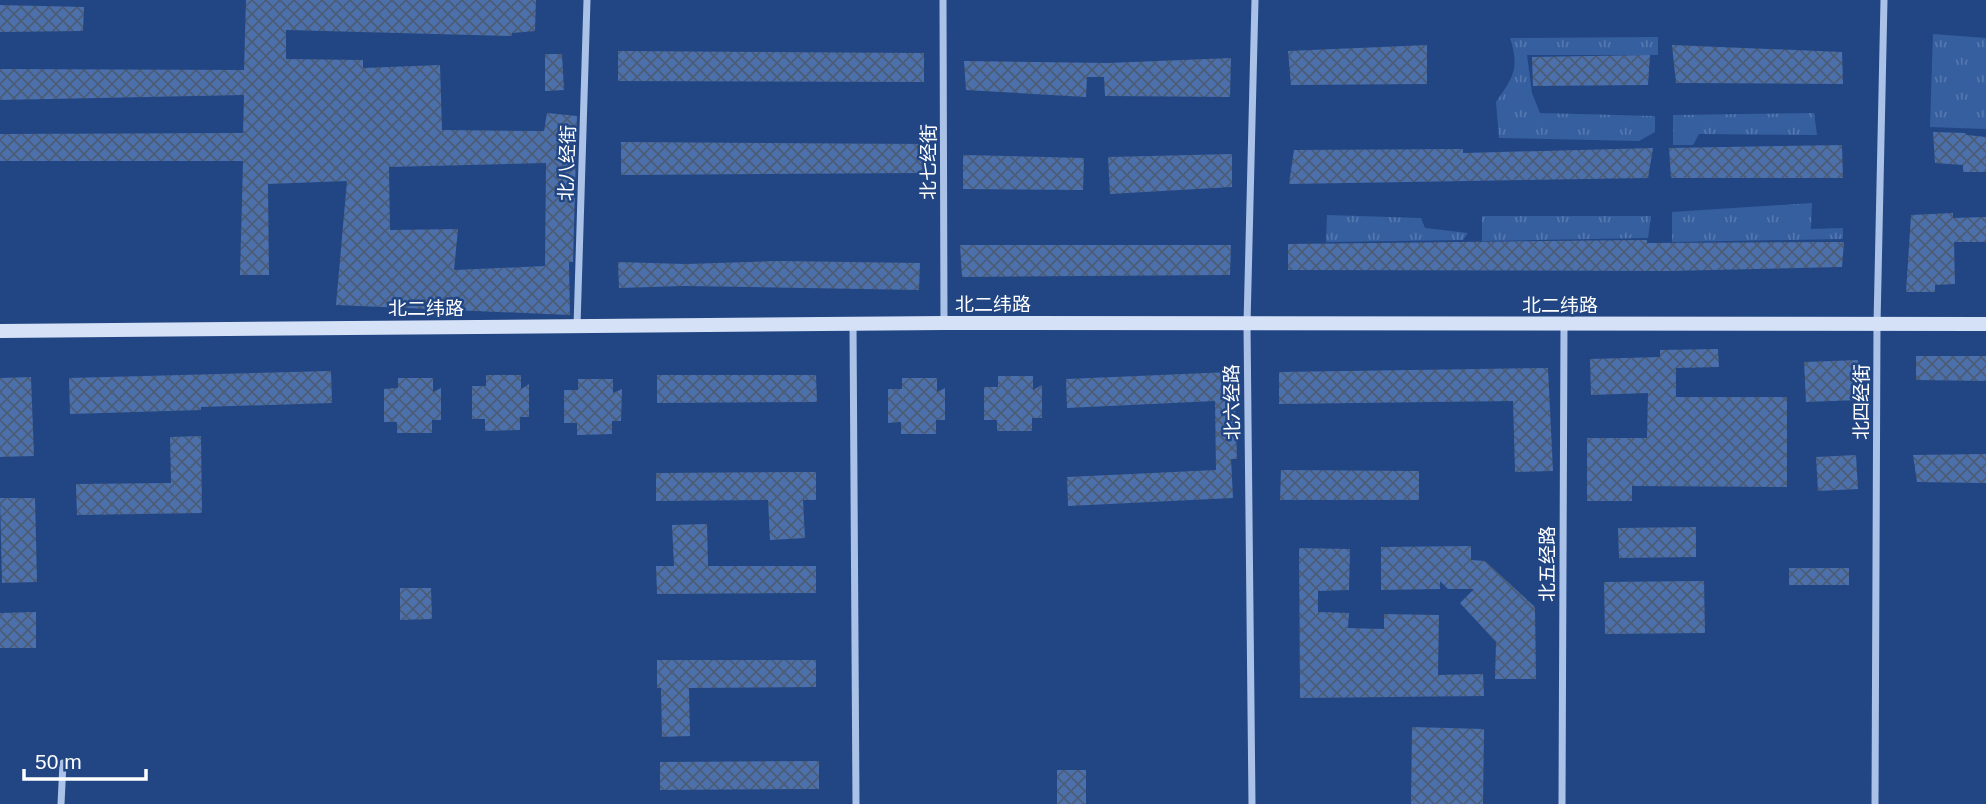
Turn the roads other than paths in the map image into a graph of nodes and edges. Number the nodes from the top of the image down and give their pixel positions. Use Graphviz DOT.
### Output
graph roads {
  1 [pos="587,0"];
  2 [pos="943,0"];
  3 [pos="1255,0"];
  4 [pos="1884,0"];
  5 [pos="944,323"];
  6 [pos="853,324"];
  7 [pos="1247,324"];
  8 [pos="1563,324"];
  9 [pos="1877,324"];
  10 [pos="1986,324"];
  11 [pos="577,326"];
  12 [pos="0,331"];
  13 [pos="63,763"];
  14 [pos="61,804"];
  15 [pos="856,804"];
  16 [pos="1252,804"];
  17 [pos="1562,804"];
  18 [pos="1875,804"];
  1 -- 11 [label="street, 北八经街"];
  2 -- 5 [label="street, 北七经街"];
  3 -- 7 [label="street, 北六经路"];
  4 -- 9 [label="street, 北四经街"];
  5 -- 6 [label="street, 北二纬路"];
  5 -- 7 [label="street, 北二纬路"];
  6 -- 11 [label="street, 北二纬路"];
  6 -- 15 [label="street"];
  7 -- 8 [label="street, 北二纬路"];
  7 -- 16 [label="street, 北六经路"];
  8 -- 9 [label="street, 北二纬路"];
  8 -- 17 [label="street, 北五经路"];
  9 -- 10 [label="street, 北二纬路"];
  9 -- 18 [label="street, 北四经街"];
  11 -- 12 [label="street, 北二纬路"];
  13 -- 14 [label="street"];
}
